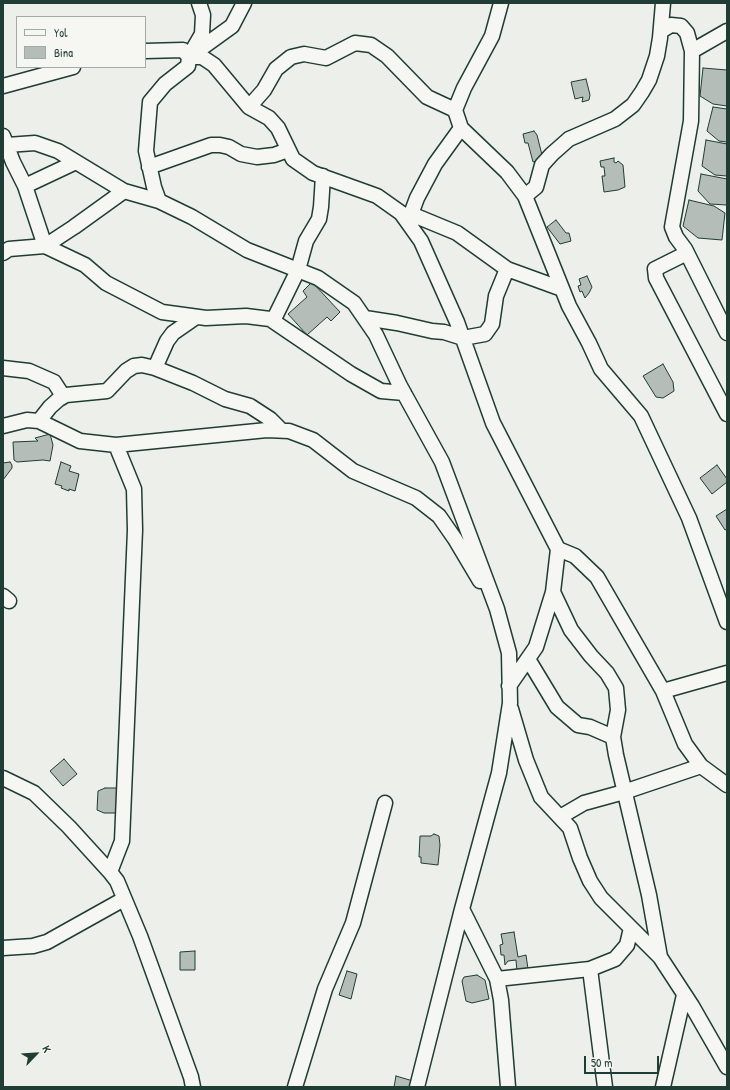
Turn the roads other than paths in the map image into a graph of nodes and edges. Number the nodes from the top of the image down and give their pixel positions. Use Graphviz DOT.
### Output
graph roads {
  1 [pos="199,3"];
  2 [pos="244,3"];
  3 [pos="501,3"];
  4 [pos="663,3"];
  5 [pos="661,31"];
  6 [pos="727,31"];
  7 [pos="146,51"];
  8 [pos="692,51"];
  9 [pos="189,57"];
  10 [pos="69,68"];
  11 [pos="3,86"];
  12 [pos="249,107"];
  13 [pos="455,110"];
  14 [pos="461,128"];
  15 [pos="5,140"];
  16 [pos="288,150"];
  17 [pos="76,162"];
  18 [pos="149,167"];
  19 [pos="323,176"];
  20 [pos="25,186"];
  21 [pos="124,191"];
  22 [pos="526,196"];
  23 [pos="159,201"];
  24 [pos="409,218"];
  25 [pos="45,246"];
  26 [pos="3,253"];
  27 [pos="687,253"];
  28 [pos="507,269"];
  29 [pos="298,270"];
  30 [pos="562,289"];
  31 [pos="196,317"];
  32 [pos="365,318"];
  33 [pos="273,321"];
  34 [pos="727,333"];
  35 [pos="463,338"];
  36 [pos="3,368"];
  37 [pos="155,368"];
  38 [pos="404,394"];
  39 [pos="63,396"];
  40 [pos="727,414"];
  41 [pos="39,421"];
  42 [pos="3,426"];
  43 [pos="280,430"];
  44 [pos="116,445"];
  45 [pos="558,549"];
  46 [pos="553,592"];
  47 [pos="497,609"];
  48 [pos="727,622"];
  49 [pos="528,659"];
  50 [pos="727,673"];
  51 [pos="510,686"];
  52 [pos="663,691"];
  53 [pos="510,703"];
  54 [pos="612,737"];
  55 [pos="701,766"];
  56 [pos="3,778"];
  57 [pos="727,785"];
  58 [pos="624,792"];
  59 [pos="385,803"];
  60 [pos="560,817"];
  61 [pos="110,872"];
  62 [pos="124,899"];
  63 [pos="462,909"];
  64 [pos="631,928"];
  65 [pos="3,948"];
  66 [pos="660,957"];
  67 [pos="590,969"];
  68 [pos="496,979"];
  69 [pos="684,995"];
  70 [pos="727,1067"];
  71 [pos="193,1087"];
  72 [pos="295,1087"];
  73 [pos="417,1087"];
  74 [pos="508,1087"];
  75 [pos="606,1087"];
  76 [pos="663,1087"];
  1 -- 9 [label="street"];
  2 -- 9 [label="street"];
  3 -- 13 [label="street"];
  4 -- 5 [label="street"];
  5 -- 8 [label="street"];
  5 -- 22 [label="street"];
  6 -- 8 [label="street"];
  7 -- 9 [label="street"];
  8 -- 27 [label="street"];
  9 -- 12 [label="street"];
  9 -- 18 [label="street"];
  10 -- 11 [label="street"];
  12 -- 13 [label="street"];
  12 -- 16 [label="street"];
  13 -- 14 [label="street"];
  14 -- 22 [label="street"];
  14 -- 24 [label="street"];
  15 -- 17 [label="street"];
  15 -- 20 [label="street"];
  16 -- 18 [label="street"];
  16 -- 19 [label="street"];
  17 -- 20 [label="street"];
  17 -- 21 [label="street"];
  18 -- 23 [label="street"];
  19 -- 24 [label="street"];
  19 -- 29 [label="street"];
  20 -- 25 [label="street"];
  21 -- 23 [label="street"];
  21 -- 25 [label="street"];
  22 -- 30 [label="street"];
  23 -- 29 [label="street"];
  24 -- 28 [label="street"];
  24 -- 35 [label="street"];
  25 -- 26 [label="street"];
  25 -- 31 [label="street"];
  27 -- 34 [label="street"];
  27 -- 40 [label="street"];
  28 -- 30 [label="street"];
  28 -- 35 [label="street"];
  29 -- 32 [label="street"];
  29 -- 33 [label="street"];
  30 -- 48 [label="street"];
  31 -- 33 [label="street"];
  31 -- 37 [label="street"];
  32 -- 35 [label="street"];
  32 -- 38 [label="street"];
  33 -- 38 [label="street"];
  35 -- 45 [label="street"];
  36 -- 39 [label="street"];
  37 -- 39 [label="street"];
  37 -- 43 [label="street"];
  38 -- 47 [label="street"];
  39 -- 41 [label="street"];
  41 -- 42 [label="street"];
  41 -- 44 [label="street"];
  43 -- 44 [label="street"];
  43 -- 47 [label="street"];
  44 -- 61 [label="street"];
  45 -- 46 [label="street"];
  45 -- 52 [label="street"];
  46 -- 49 [label="street"];
  46 -- 54 [label="street"];
  47 -- 51 [label="street"];
  49 -- 51 [label="street"];
  49 -- 54 [label="street"];
  50 -- 52 [label="street"];
  51 -- 53 [label="street"];
  52 -- 55 [label="street"];
  53 -- 60 [label="street"];
  53 -- 63 [label="street"];
  54 -- 58 [label="street"];
  55 -- 57 [label="street"];
  55 -- 58 [label="street"];
  56 -- 61 [label="street"];
  58 -- 60 [label="street"];
  58 -- 66 [label="street"];
  59 -- 72 [label="street"];
  60 -- 64 [label="street"];
  61 -- 62 [label="street"];
  62 -- 65 [label="street"];
  62 -- 71 [label="street"];
  63 -- 68 [label="street"];
  63 -- 73 [label="street"];
  64 -- 66 [label="street"];
  64 -- 67 [label="street"];
  66 -- 69 [label="street"];
  67 -- 68 [label="street"];
  67 -- 75 [label="street"];
  68 -- 74 [label="street"];
  69 -- 70 [label="street"];
  69 -- 76 [label="street"];
}
